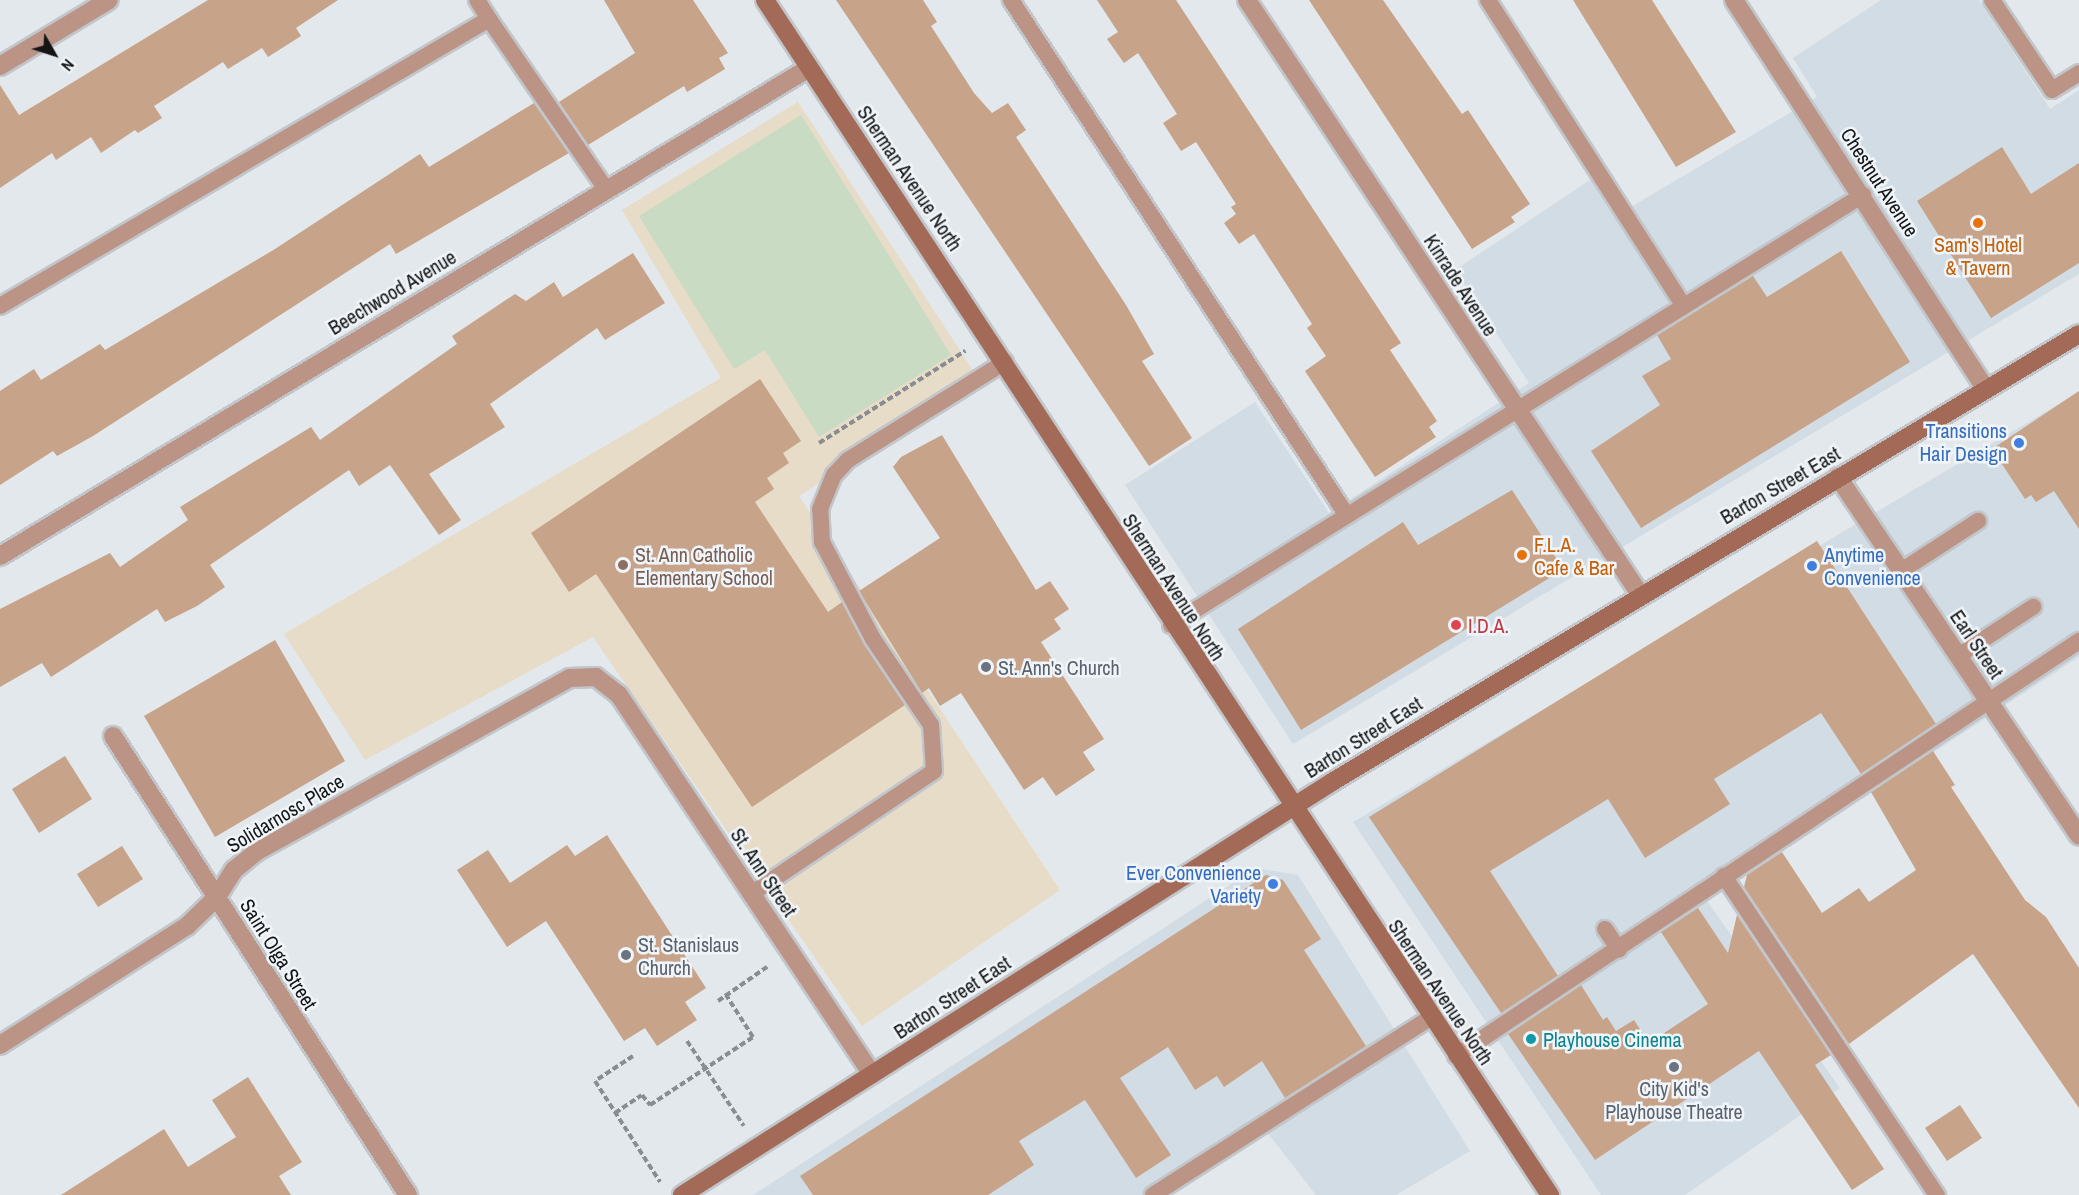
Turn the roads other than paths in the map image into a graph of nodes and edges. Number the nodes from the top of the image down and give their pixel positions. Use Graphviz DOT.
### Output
graph roads {
  1 [pos="109,0"];
  2 [pos="477,0"];
  3 [pos="765,0"];
  4 [pos="1011,0"];
  5 [pos="1246,0"];
  6 [pos="1488,0"];
  7 [pos="1734,0"];
  8 [pos="1992,0"];
  9 [pos="489,19"];
  10 [pos="0,66"];
  11 [pos="809,68"];
  12 [pos="2079,73"];
  13 [pos="606,189"];
  14 [pos="1863,195"];
  15 [pos="1682,303"];
  16 [pos="0,306"];
  17 [pos="2079,334"];
  18 [pos="1005,362"];
  19 [pos="1986,389"];
  20 [pos="1516,409"];
  21 [pos="1838,477"];
  22 [pos="1346,514"];
  23 [pos="1978,521"];
  24 [pos="0,556"];
  25 [pos="1901,572"];
  26 [pos="1639,594"];
  27 [pos="2033,608"];
  28 [pos="1171,625"];
  29 [pos="2079,641"];
  30 [pos="1958,656"];
  31 [pos="619,695"];
  32 [pos="1987,701"];
  33 [pos="113,736"];
  34 [pos="1292,807"];
  35 [pos="2079,836"];
  36 [pos="1724,876"];
  37 [pos="751,894"];
  38 [pos="217,897"];
  39 [pos="1605,929"];
  40 [pos="1619,950"];
  41 [pos="1431,1017"];
  42 [pos="0,1045"];
  43 [pos="1456,1056"];
  44 [pos="872,1074"];
  45 [pos="408,1195"];
  46 [pos="682,1195"];
  47 [pos="1153,1195"];
  48 [pos="1550,1195"];
  49 [pos="1937,1195"];
  1 -- 10 [label="street"];
  2 -- 9 [label="lane"];
  3 -- 11 [label="main road, Sherman Avenue North"];
  4 -- 22 [label="lane"];
  5 -- 20 [label="street, Kinrade Avenue"];
  6 -- 15 [label="lane"];
  7 -- 14 [label="street, Chestnut Avenue"];
  8 -- 12 [label="lane"];
  9 -- 13 [label="lane"];
  9 -- 16 [label="lane"];
  11 -- 13 [label="street, Beechwood Avenue"];
  11 -- 18 [label="main road, Sherman Avenue North"];
  13 -- 24 [label="street, Beechwood Avenue"];
  14 -- 15 [label="lane"];
  14 -- 19 [label="street, Chestnut Avenue"];
  15 -- 20 [label="lane"];
  17 -- 19 [label="main road, Barton Street East"];
  18 -- 28 [label="main road, Sherman Avenue North"];
  18 -- 37 [label="lane"];
  19 -- 21 [label="main road, Barton Street East"];
  20 -- 22 [label="lane"];
  20 -- 26 [label="street, Kinrade Avenue"];
  21 -- 25 [label="street, Earl Street"];
  21 -- 26 [label="main road, Barton Street East"];
  22 -- 28 [label="lane"];
  23 -- 25 [label="lane"];
  25 -- 30 [label="street, Earl Street"];
  26 -- 34 [label="main road, Barton Street East"];
  27 -- 30 [label="lane"];
  28 -- 34 [label="main road, Sherman Avenue North"];
  29 -- 32 [label="lane"];
  30 -- 32 [label="street, Earl Street"];
  31 -- 37 [label="street, St. Ann Street"];
  31 -- 38 [label="street, Solidarnosc Place"];
  32 -- 35 [label="street, Earl Street"];
  32 -- 36 [label="lane"];
  33 -- 38 [label="street, Saint Olga Street"];
  34 -- 41 [label="main road, Sherman Avenue North"];
  34 -- 44 [label="main road, Barton Street East"];
  36 -- 40 [label="lane"];
  36 -- 49 [label="lane"];
  37 -- 44 [label="street, St. Ann Street"];
  38 -- 42 [label="street, Solidarnosc Place"];
  38 -- 45 [label="street, Saint Olga Street"];
  39 -- 40 [label="lane"];
  40 -- 43 [label="lane"];
  41 -- 43 [label="main road, Sherman Avenue North"];
  41 -- 47 [label="lane"];
  43 -- 48 [label="main road, Sherman Avenue North"];
  44 -- 46 [label="main road, Barton Street East"];
}
